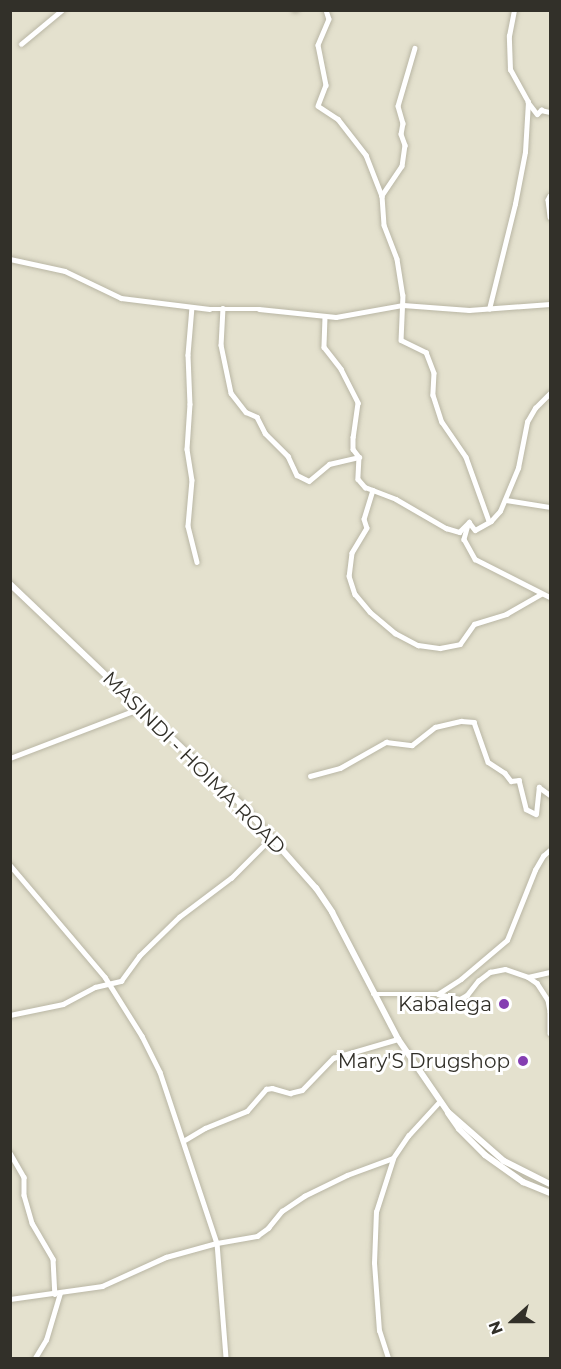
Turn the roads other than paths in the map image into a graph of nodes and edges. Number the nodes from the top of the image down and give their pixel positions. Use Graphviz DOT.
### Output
graph roads {
  1 [pos="62,10"];
  2 [pos="326,10"];
  3 [pos="514,10"];
  4 [pos="21,44"];
  5 [pos="415,48"];
  6 [pos="528,102"];
  7 [pos="550,112"];
  8 [pos="382,196"];
  9 [pos="550,196"];
  10 [pos="550,217"];
  11 [pos="10,259"];
  12 [pos="550,304"];
  13 [pos="402,305"];
  14 [pos="192,307"];
  15 [pos="223,308"];
  16 [pos="489,309"];
  17 [pos="325,317"];
  18 [pos="550,393"];
  19 [pos="359,457"];
  20 [pos="373,490"];
  21 [pos="506,500"];
  22 [pos="550,507"];
  23 [pos="489,521"];
  24 [pos="469,522"];
  25 [pos="197,562"];
  26 [pos="10,584"];
  27 [pos="541,594"];
  28 [pos="550,597"];
  29 [pos="141,708"];
  30 [pos="10,758"];
  31 [pos="310,776"];
  32 [pos="550,795"];
  33 [pos="272,837"];
  34 [pos="550,850"];
  35 [pos="10,865"];
  36 [pos="550,972"];
  37 [pos="528,977"];
  38 [pos="109,984"];
  39 [pos="373,994"];
  40 [pos="438,994"];
  41 [pos="550,1012"];
  42 [pos="10,1015"];
  43 [pos="550,1033"];
  44 [pos="398,1039"];
  45 [pos="440,1102"];
  46 [pos="448,1112"];
  47 [pos="185,1140"];
  48 [pos="10,1153"];
  49 [pos="393,1158"];
  50 [pos="550,1184"];
  51 [pos="550,1193"];
  52 [pos="217,1243"];
  53 [pos="58,1293"];
  54 [pos="10,1299"];
  55 [pos="35,1359"];
  56 [pos="226,1359"];
  57 [pos="388,1359"];
  1 -- 4 [label="street"];
  2 -- 8 [label="street"];
  3 -- 6 [label="street"];
  5 -- 8 [label="street"];
  6 -- 7 [label="street"];
  6 -- 16 [label="street"];
  8 -- 13 [label="street"];
  9 -- 10 [label="street"];
  11 -- 14 [label="street"];
  12 -- 16 [label="street"];
  13 -- 16 [label="street"];
  13 -- 17 [label="street"];
  13 -- 23 [label="street"];
  14 -- 15 [label="street"];
  14 -- 25 [label="street"];
  15 -- 17 [label="street"];
  15 -- 19 [label="street"];
  17 -- 19 [label="street"];
  18 -- 21 [label="street"];
  19 -- 20 [label="street"];
  20 -- 24 [label="street"];
  20 -- 27 [label="street"];
  21 -- 22 [label="street"];
  21 -- 23 [label="street"];
  23 -- 24 [label="street"];
  24 -- 27 [label="street"];
  26 -- 29 [label="main road, MASINDI - HOIMA ROAD"];
  27 -- 28 [label="street"];
  29 -- 30 [label="street"];
  29 -- 33 [label="main road, MASINDI - HOIMA ROAD"];
  31 -- 32 [label="street"];
  33 -- 38 [label="street"];
  33 -- 39 [label="main road, MASINDI - HOIMA ROAD"];
  34 -- 40 [label="street"];
  35 -- 38 [label="street"];
  36 -- 37 [label="street"];
  37 -- 40 [label="street"];
  37 -- 41 [label="street"];
  38 -- 42 [label="street"];
  38 -- 47 [label="street"];
  39 -- 40 [label="street"];
  39 -- 44 [label="main road, MASINDI - HOIMA ROAD"];
  41 -- 43 [label="street"];
  44 -- 45 [label="main road, MASINDI - HOIMA ROAD"];
  44 -- 47 [label="street"];
  45 -- 46 [label="main road, MASINDI - HOIMA ROAD"];
  45 -- 49 [label="street"];
  46 -- 50 [label="main road, MASINDI - HOIMA ROAD"];
  46 -- 51 [label="main road, MASINDI - HOIMA ROAD"];
  47 -- 52 [label="street"];
  48 -- 53 [label="street"];
  49 -- 52 [label="street"];
  49 -- 57 [label="street"];
  52 -- 53 [label="street"];
  52 -- 56 [label="street"];
  53 -- 54 [label="street"];
  53 -- 55 [label="street"];
}
